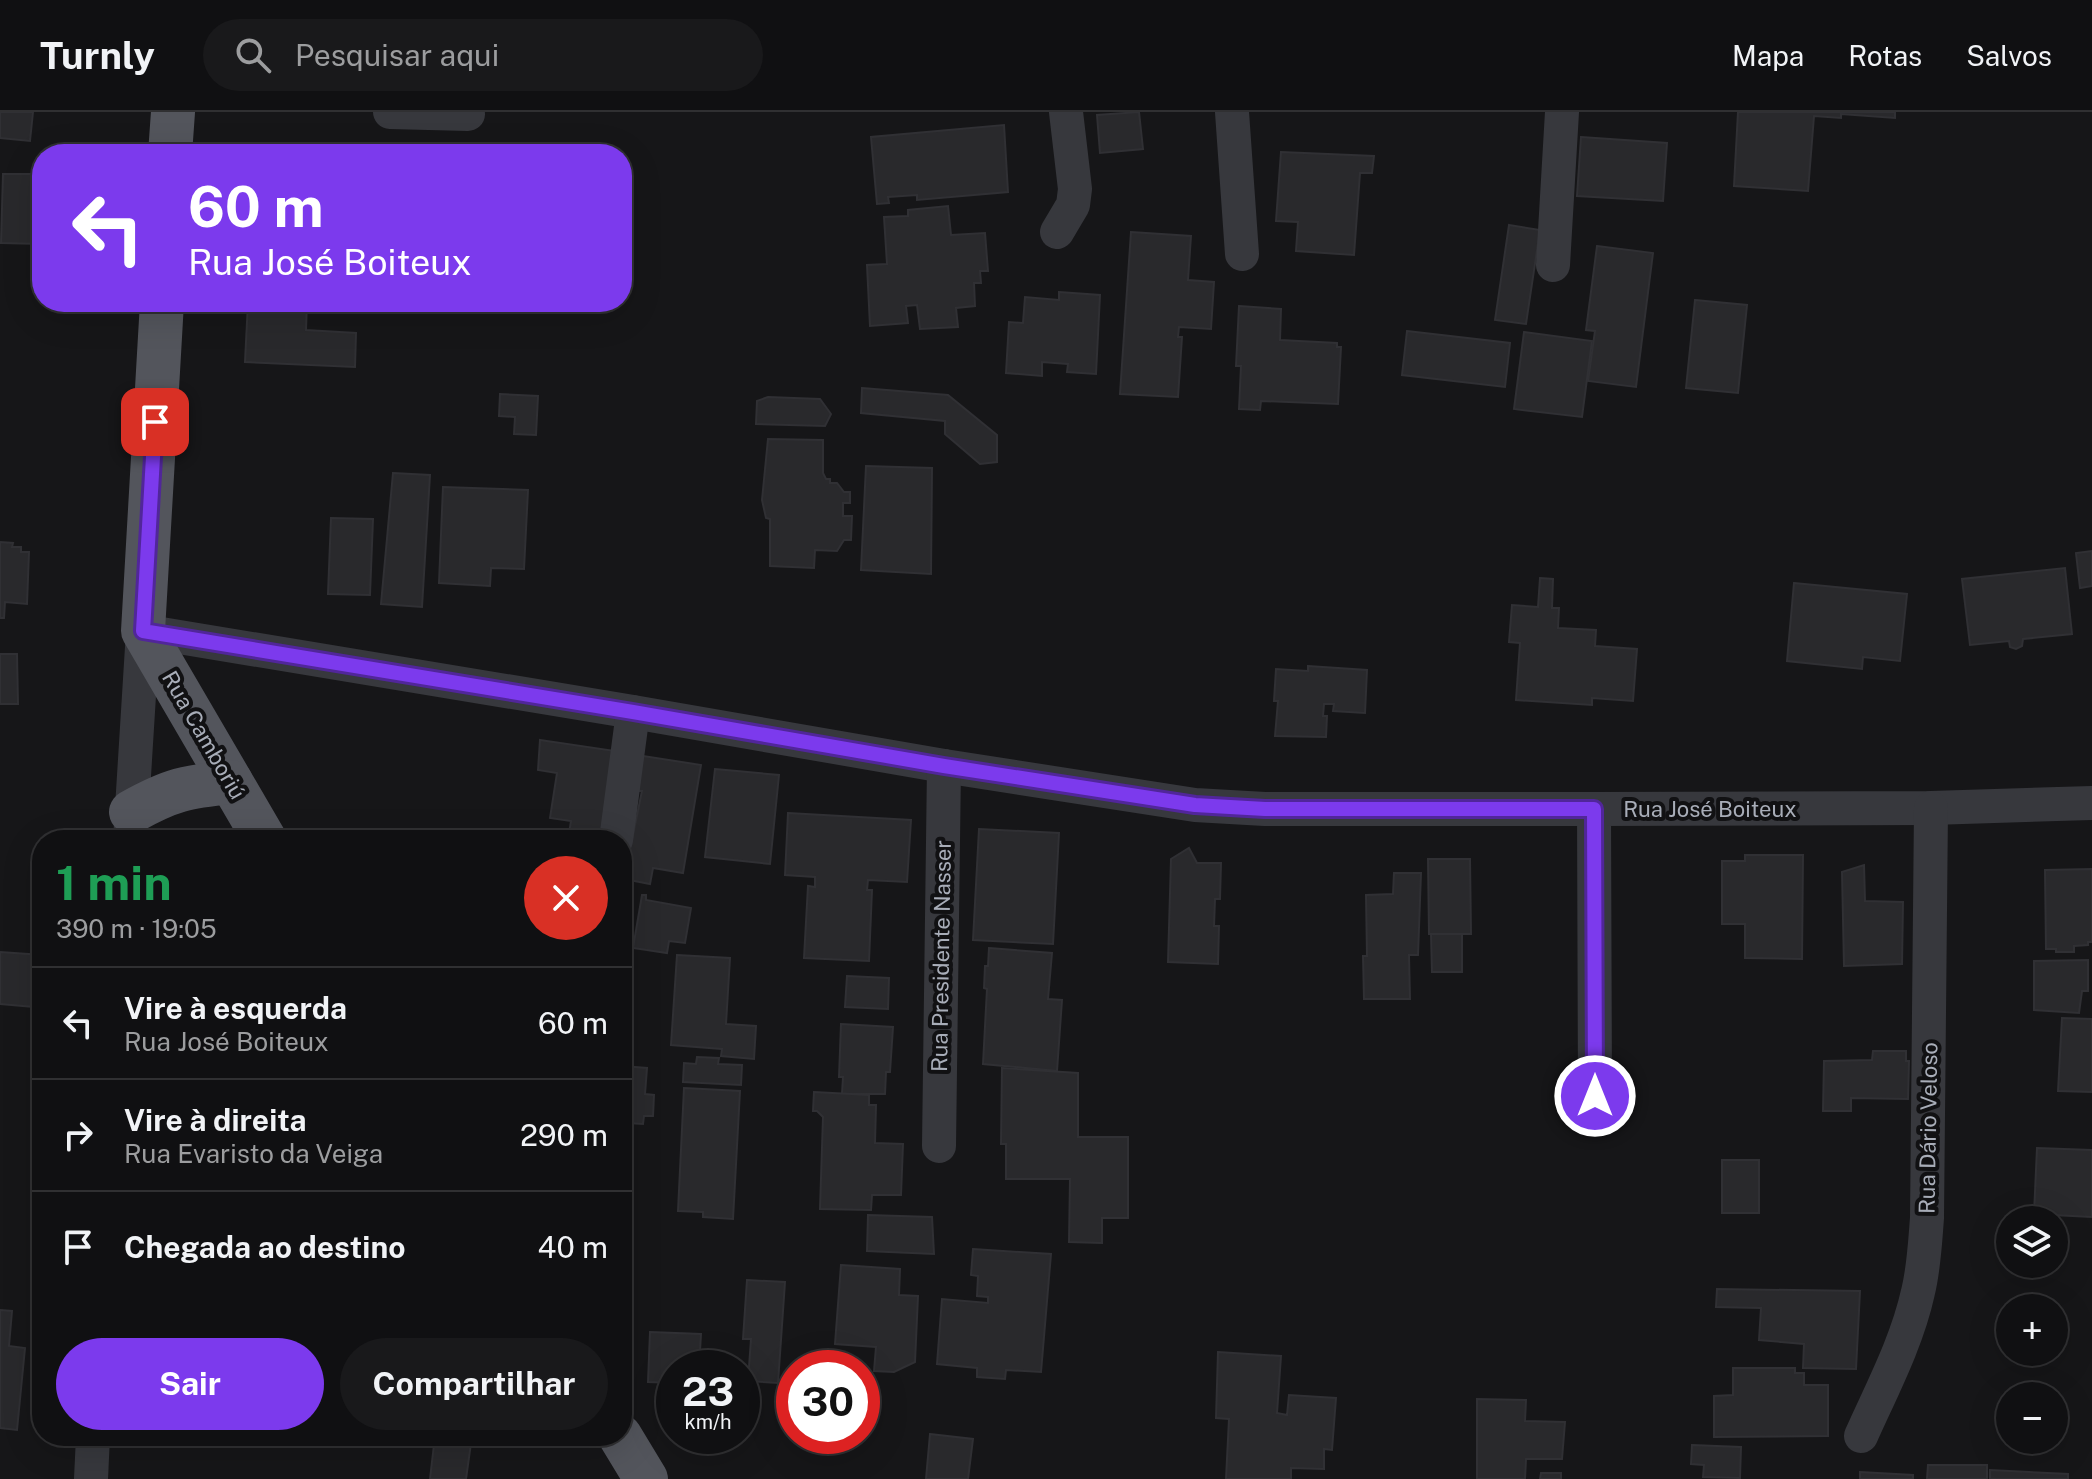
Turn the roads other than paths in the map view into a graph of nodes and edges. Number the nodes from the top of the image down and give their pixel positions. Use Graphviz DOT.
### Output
graph roads {
  1 [pos="173,112"];
  2 [pos="390,112"];
  3 [pos="1066,112"];
  4 [pos="1232,112"];
  5 [pos="1562,112"];
  6 [pos="468,114"];
  7 [pos="171,144"];
  8 [pos="1057,232"];
  9 [pos="1242,254"];
  10 [pos="1553,265"];
  11 [pos="161,312"];
  12 [pos="143,631"];
  13 [pos="633,712"];
  14 [pos="944,766"];
  15 [pos="231,782"];
  16 [pos="2092,803"];
  17 [pos="1931,808"];
  18 [pos="1594,809"];
  19 [pos="131,826"];
  20 [pos="259,830"];
  21 [pos="617,830"];
  22 [pos="1595,1096"];
  23 [pos="939,1146"];
  24 [pos="1861,1436"];
  25 [pos="93,1446"];
  26 [pos="626,1446"];
  27 [pos="91,1479"];
  28 [pos="646,1479"];
  1 -- 7 [label="main road"];
  2 -- 6 [label="street"];
  3 -- 8 [label="street"];
  4 -- 9 [label="street"];
  5 -- 10 [label="street"];
  11 -- 12 [label="main road"];
  12 -- 13 [label="street, Rua José Boiteux"];
  12 -- 15 [label="main road, Rua Camboriú"];
  12 -- 19 [label="street"];
  13 -- 14 [label="street, Rua José Boiteux"];
  13 -- 21 [label="street"];
  14 -- 18 [label="street, Rua José Boiteux"];
  14 -- 23 [label="street, Rua Presidente Nasser"];
  15 -- 19 [label="main road"];
  15 -- 20 [label="main road, Rua Camboriú"];
  16 -- 17 [label="street, Rua José Boiteux"];
  17 -- 18 [label="street, Rua José Boiteux"];
  17 -- 24 [label="street, Rua Dário Veloso"];
  18 -- 22 [label="street"];
  25 -- 27 [label="street"];
  26 -- 28 [label="main road"];
}
